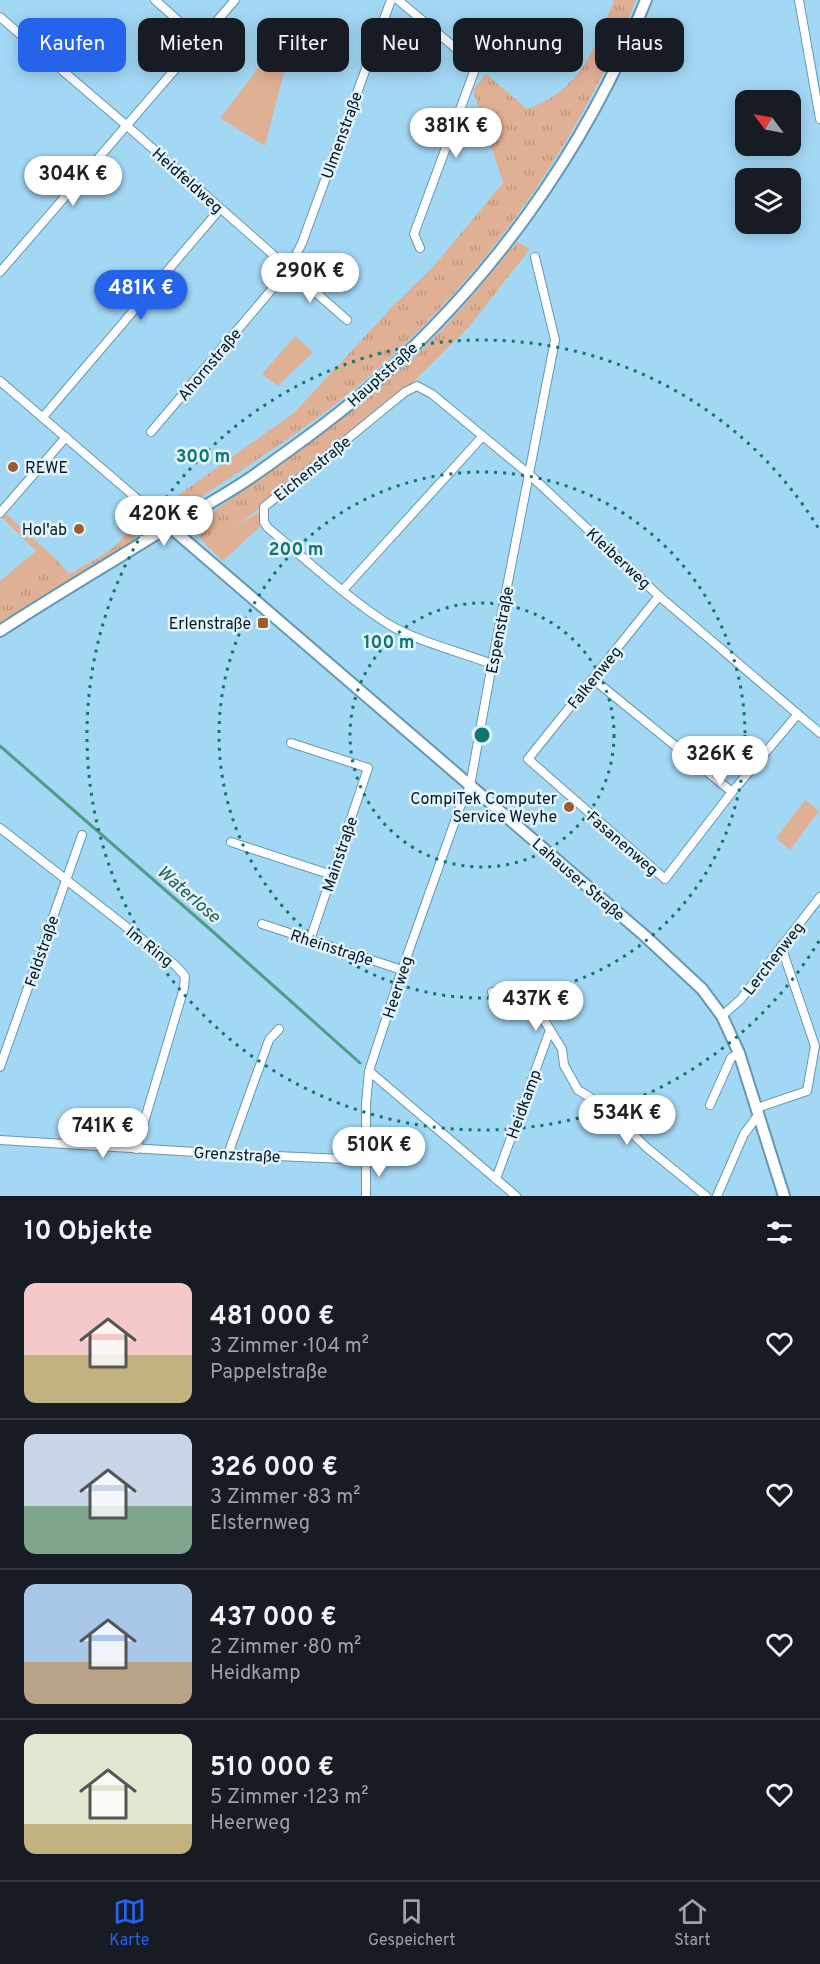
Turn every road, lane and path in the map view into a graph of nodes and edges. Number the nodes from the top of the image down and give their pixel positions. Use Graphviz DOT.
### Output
graph roads {
  1 [pos="155,0"];
  2 [pos="235,0"];
  3 [pos="391,0"];
  4 [pos="398,0"];
  5 [pos="646,0"];
  6 [pos="799,0"];
  7 [pos="0,17"];
  8 [pos="175,18"];
  9 [pos="219,18"];
  10 [pos="172,72"];
  11 [pos="820,119"];
  12 [pos="126,125"];
  13 [pos="220,209"];
  14 [pos="420,248"];
  15 [pos="534,257"];
  16 [pos="289,269"];
  17 [pos="0,272"];
  18 [pos="347,320"];
  19 [pos="0,381"];
  20 [pos="417,386"];
  21 [pos="42,417"];
  22 [pos="151,432"];
  23 [pos="66,437"];
  24 [pos="482,437"];
  25 [pos="530,476"];
  26 [pos="148,507"];
  27 [pos="0,513"];
  28 [pos="170,527"];
  29 [pos="143,543"];
  30 [pos="343,590"];
  31 [pos="659,596"];
  32 [pos="0,631"];
  33 [pos="492,664"];
  34 [pos="593,679"];
  35 [pos="798,714"];
  36 [pos="820,733"];
  37 [pos="291,743"];
  38 [pos="528,759"];
  39 [pos="470,786"];
  40 [pos="732,792"];
  41 [pos="0,828"];
  42 [pos="82,835"];
  43 [pos="231,842"];
  44 [pos="332,875"];
  45 [pos="66,880"];
  46 [pos="820,897"];
  47 [pos="262,924"];
  48 [pos="309,940"];
  49 [pos="781,946"];
  50 [pos="402,970"];
  51 [pos="492,992"];
  52 [pos="722,1016"];
  53 [pos="279,1029"];
  54 [pos="550,1030"];
  55 [pos="739,1053"];
  56 [pos="0,1067"];
  57 [pos="369,1071"];
  58 [pos="710,1105"];
  59 [pos="758,1111"];
  60 [pos="0,1140"];
  61 [pos="136,1149"];
  62 [pos="228,1154"];
  63 [pos="366,1160"];
  64 [pos="496,1179"];
  65 [pos="366,1196"];
  66 [pos="516,1196"];
  67 [pos="706,1196"];
  68 [pos="717,1196"];
  69 [pos="784,1196"];
  1 -- 8 [label="street"];
  2 -- 9 [label="street"];
  3 -- 16 [label="street, Ulmenstraße"];
  4 -- 14 [label="street"];
  5 -- 28 [label="street, Hauptstraße"];
  6 -- 11 [label="street"];
  7 -- 12 [label="street, Heidfeldweg"];
  10 -- 12 [label="street"];
  12 -- 13 [label="street, Heidfeldweg"];
  12 -- 17 [label="street"];
  13 -- 16 [label="street, Heidfeldweg"];
  13 -- 21 [label="street"];
  15 -- 25 [label="street, Espenstraße"];
  16 -- 18 [label="street, Heidfeldweg"];
  16 -- 22 [label="street, Ahornstraße"];
  19 -- 21 [label="street, Lahauser Straße"];
  20 -- 24 [label="street, Kleiberweg"];
  20 -- 30 [label="street, Eichenstraße"];
  21 -- 23 [label="street, Lahauser Straße"];
  23 -- 26 [label="street, Lahauser Straße"];
  23 -- 27 [label="street"];
  24 -- 25 [label="street, Kleiberweg"];
  24 -- 30 [label="street"];
  25 -- 31 [label="street, Kleiberweg"];
  25 -- 33 [label="street, Espenstraße"];
  26 -- 28 [label="street, Lahauser Straße"];
  26 -- 29 [label="street"];
  28 -- 29 [label="street, Hauptstraße"];
  28 -- 39 [label="street, Lahauser Straße"];
  29 -- 32 [label="street, Hauptstraße"];
  30 -- 33 [label="street, Eichenstraße"];
  31 -- 34 [label="street, Falkenweg"];
  31 -- 35 [label="street, Kleiberweg"];
  33 -- 39 [label="street, Espenstraße"];
  34 -- 38 [label="street, Falkenweg"];
  34 -- 40 [label="street"];
  35 -- 36 [label="street, Kleiberweg"];
  35 -- 40 [label="street"];
  37 -- 44 [label="street, Mainstraße"];
  38 -- 40 [label="street, Fasanenweg"];
  39 -- 50 [label="street, Heerweg"];
  39 -- 52 [label="street, Lahauser Straße"];
  41 -- 45 [label="street, Im Ring"];
  42 -- 45 [label="street, Feldstraße"];
  43 -- 44 [label="street"];
  44 -- 48 [label="street, Mainstraße"];
  45 -- 56 [label="street, Feldstraße"];
  45 -- 61 [label="street, Im Ring"];
  46 -- 49 [label="street, Lerchenweg"];
  47 -- 48 [label="street, Rheinstraße"];
  48 -- 50 [label="street, Rheinstraße"];
  49 -- 52 [label="street, Lerchenweg"];
  49 -- 59 [label="street"];
  50 -- 57 [label="street, Heerweg"];
  51 -- 54 [label="street, Heidkamp"];
  52 -- 55 [label="street, Lahauser Straße"];
  53 -- 62 [label="street"];
  54 -- 64 [label="street, Heidkamp"];
  54 -- 67 [label="street, Heidkamp"];
  55 -- 58 [label="street"];
  55 -- 59 [label="street, Lahauser Straße"];
  57 -- 63 [label="street, Heerweg"];
  57 -- 64 [label="street"];
  59 -- 68 [label="street"];
  59 -- 69 [label="street, Lahauser Straße"];
  60 -- 61 [label="street, Grenzstraße"];
  61 -- 62 [label="street, Grenzstraße"];
  62 -- 63 [label="street, Grenzstraße"];
  63 -- 65 [label="street, Heerweg"];
  64 -- 66 [label="street"];
}
